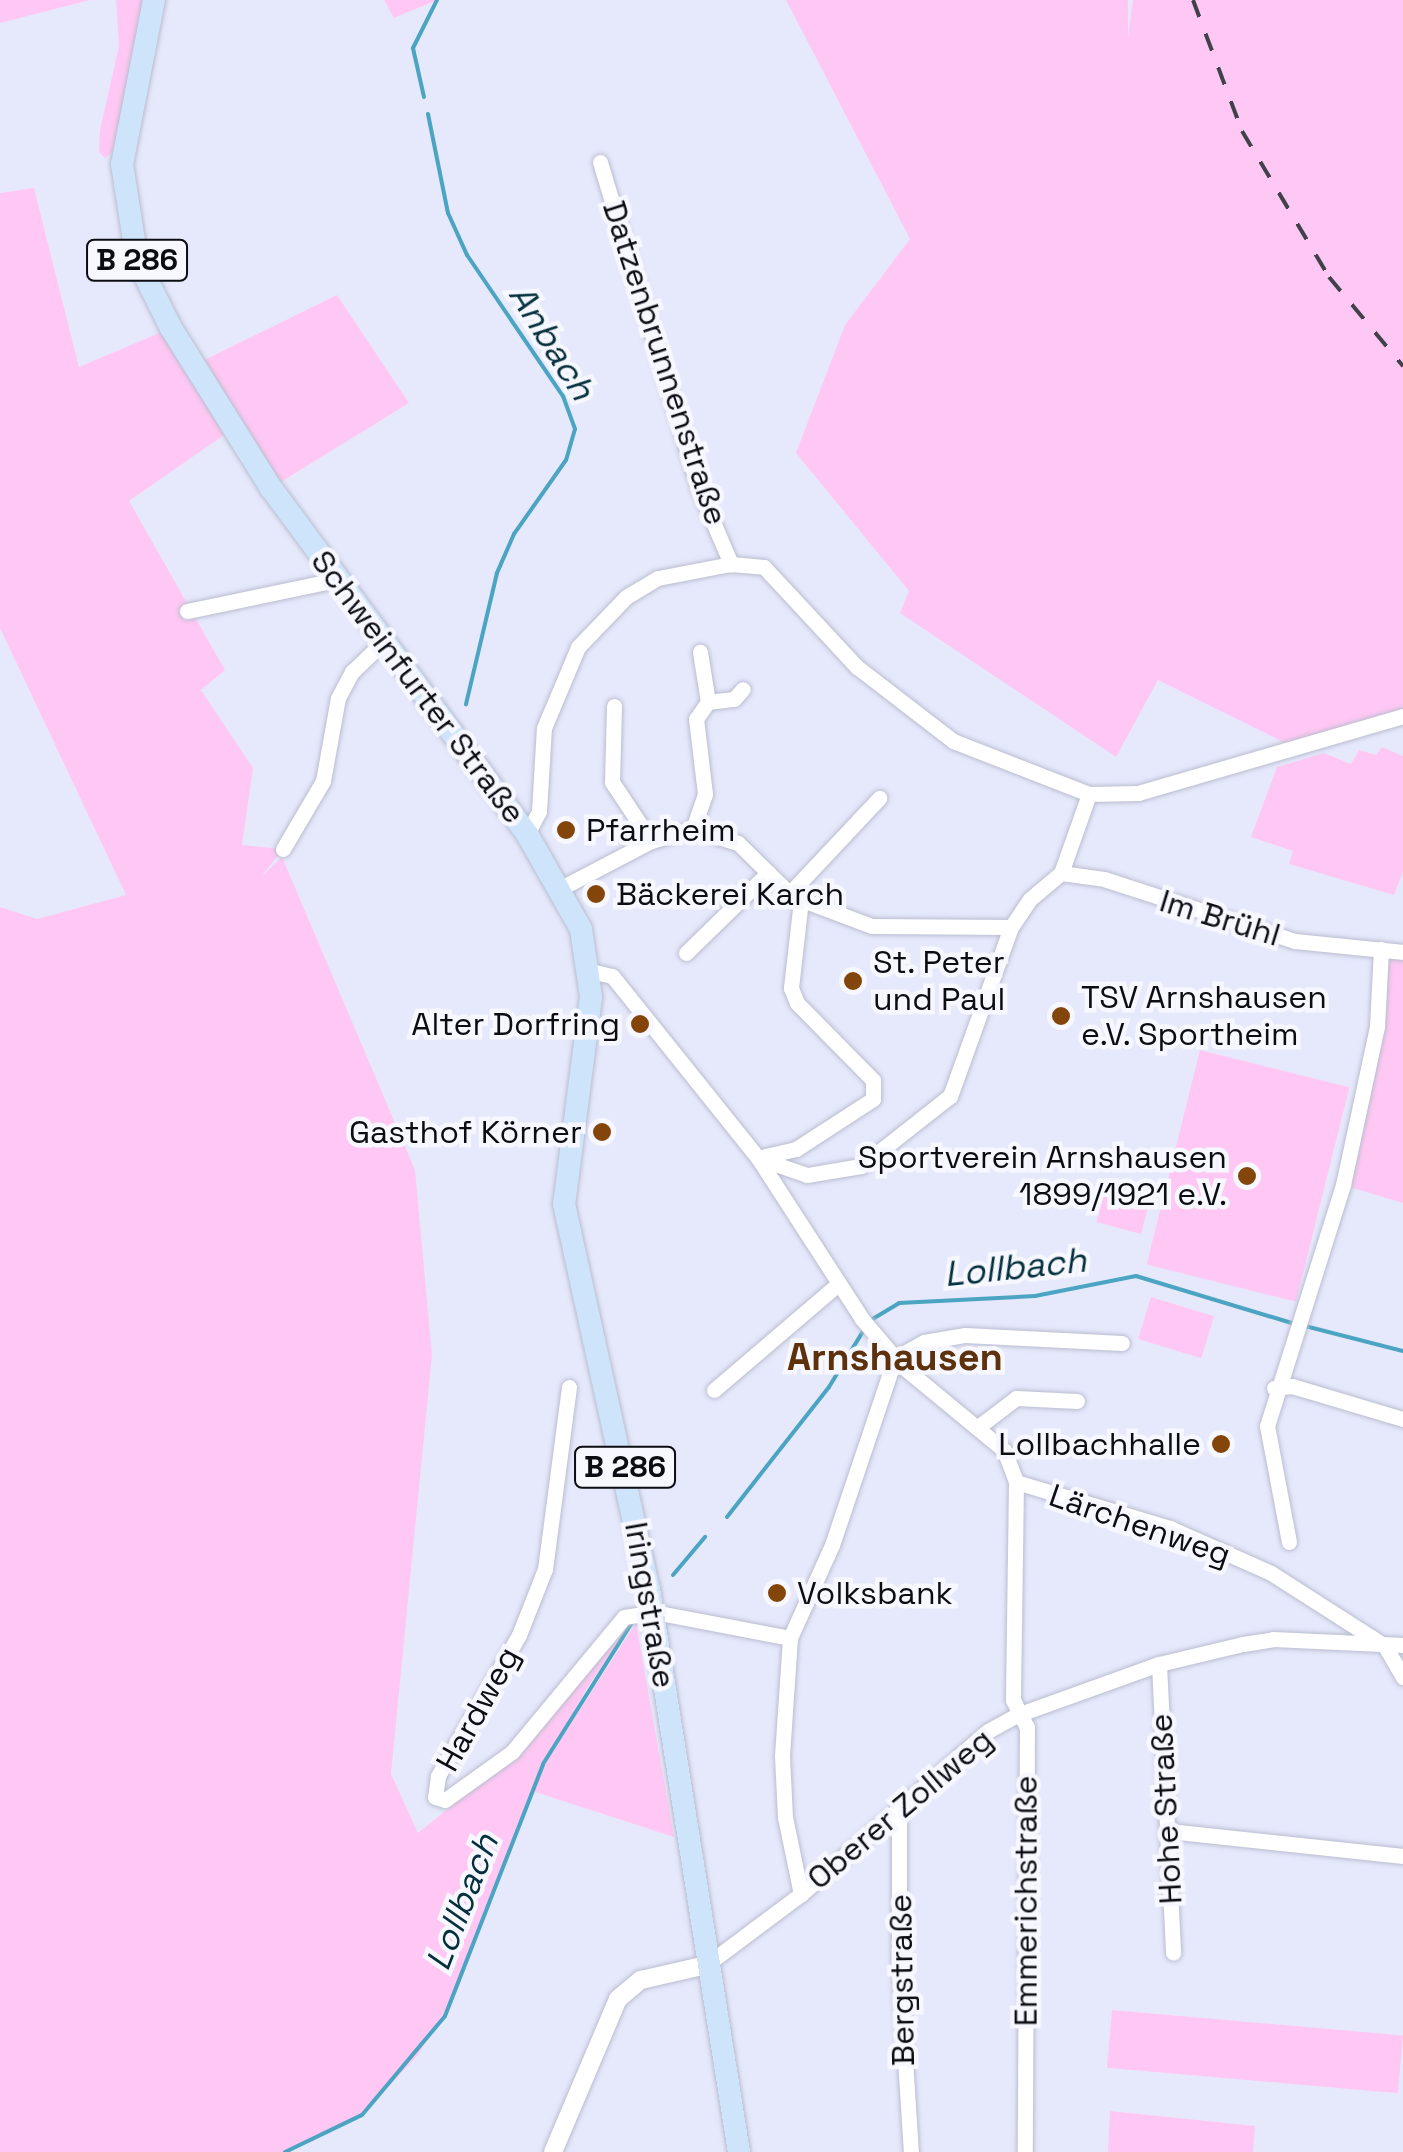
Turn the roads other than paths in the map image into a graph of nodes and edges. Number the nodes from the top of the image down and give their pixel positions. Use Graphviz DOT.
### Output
graph roads {
  1 [pos="154,0"];
  2 [pos="600,162"];
  3 [pos="731,564"];
  4 [pos="336,580"];
  5 [pos="187,611"];
  6 [pos="383,642"];
  7 [pos="700,652"];
  8 [pos="743,689"];
  9 [pos="708,702"];
  10 [pos="614,706"];
  11 [pos="1403,716"];
  12 [pos="1089,794"];
  13 [pos="878,798"];
  14 [pos="693,829"];
  15 [pos="527,834"];
  16 [pos="651,841"];
  17 [pos="283,849"];
  18 [pos="768,873"];
  19 [pos="1061,873"];
  20 [pos="564,888"];
  21 [pos="795,897"];
  22 [pos="1011,927"];
  23 [pos="1381,949"];
  24 [pos="1403,952"];
  25 [pos="686,953"];
  26 [pos="591,971"];
  27 [pos="758,1158"];
  28 [pos="837,1286"];
  29 [pos="1122,1342"];
  30 [pos="895,1358"];
  31 [pos="569,1387"];
  32 [pos="1274,1388"];
  33 [pos="714,1390"];
  34 [pos="1078,1401"];
  35 [pos="1403,1419"];
  36 [pos="978,1428"];
  37 [pos="1016,1482"];
  38 [pos="1289,1542"];
  39 [pos="654,1612"];
  40 [pos="790,1638"];
  41 [pos="1386,1646"];
  42 [pos="1403,1646"];
  43 [pos="1158,1664"];
  44 [pos="1403,1677"];
  45 [pos="1017,1715"];
  46 [pos="899,1808"];
  47 [pos="1169,1831"];
  48 [pos="1403,1856"];
  49 [pos="801,1894"];
  50 [pos="1173,1953"];
  51 [pos="706,1965"];
  52 [pos="553,2152"];
  53 [pos="740,2152"];
  54 [pos="911,2152"];
  55 [pos="1025,2152"];
  1 -- 4 [label="main road, Schweinfurter Straße / B 286"];
  2 -- 3 [label="street, Datzenbrunnenstraße"];
  3 -- 12 [label="street"];
  3 -- 15 [label="street"];
  4 -- 5 [label="street"];
  4 -- 6 [label="main road, Schweinfurter Straße / B 286"];
  6 -- 15 [label="main road, Schweinfurter Straße / B 286"];
  6 -- 17 [label="street"];
  7 -- 9 [label="street"];
  8 -- 9 [label="street"];
  9 -- 14 [label="street"];
  10 -- 16 [label="street"];
  11 -- 12 [label="street"];
  12 -- 19 [label="street"];
  13 -- 21 [label="street"];
  14 -- 16 [label="street"];
  14 -- 18 [label="street"];
  15 -- 20 [label="main road, Schweinfurter Straße / B 286"];
  16 -- 20 [label="street"];
  18 -- 21 [label="street"];
  18 -- 25 [label="street"];
  19 -- 22 [label="street"];
  19 -- 23 [label="street, Im Brühl"];
  20 -- 26 [label="main road, Iringstraße / B 286"];
  21 -- 22 [label="street"];
  21 -- 27 [label="street"];
  22 -- 27 [label="street"];
  23 -- 24 [label="street, Im Brühl"];
  23 -- 32 [label="street"];
  26 -- 27 [label="street"];
  26 -- 39 [label="main road, Iringstraße / B 286"];
  27 -- 28 [label="street, Emmerichstraße"];
  28 -- 30 [label="street, Emmerichstraße"];
  28 -- 33 [label="street"];
  29 -- 30 [label="street"];
  30 -- 36 [label="street, Emmerichstraße"];
  30 -- 40 [label="street"];
  31 -- 39 [label="street, Hardweg"];
  32 -- 35 [label="street"];
  32 -- 38 [label="street"];
  34 -- 36 [label="street"];
  36 -- 37 [label="street, Emmerichstraße"];
  37 -- 41 [label="street, Lärchenweg"];
  37 -- 45 [label="street, Emmerichstraße"];
  39 -- 40 [label="street"];
  39 -- 51 [label="main road, Iringstraße / B 286"];
  40 -- 49 [label="street"];
  41 -- 42 [label="street, Oberer Zollweg"];
  41 -- 43 [label="street, Oberer Zollweg"];
  41 -- 44 [label="street, Lärchenweg"];
  43 -- 45 [label="street, Oberer Zollweg"];
  43 -- 47 [label="street, Hohe Straße"];
  45 -- 46 [label="street, Oberer Zollweg"];
  45 -- 55 [label="street, Emmerichstraße"];
  46 -- 49 [label="street, Oberer Zollweg"];
  46 -- 54 [label="street, Bergstraße"];
  47 -- 48 [label="street"];
  47 -- 50 [label="street, Hohe Straße"];
  49 -- 51 [label="street, Oberer Zollweg"];
  51 -- 52 [label="street"];
  51 -- 53 [label="main road, Iringstraße / B 286"];
}
